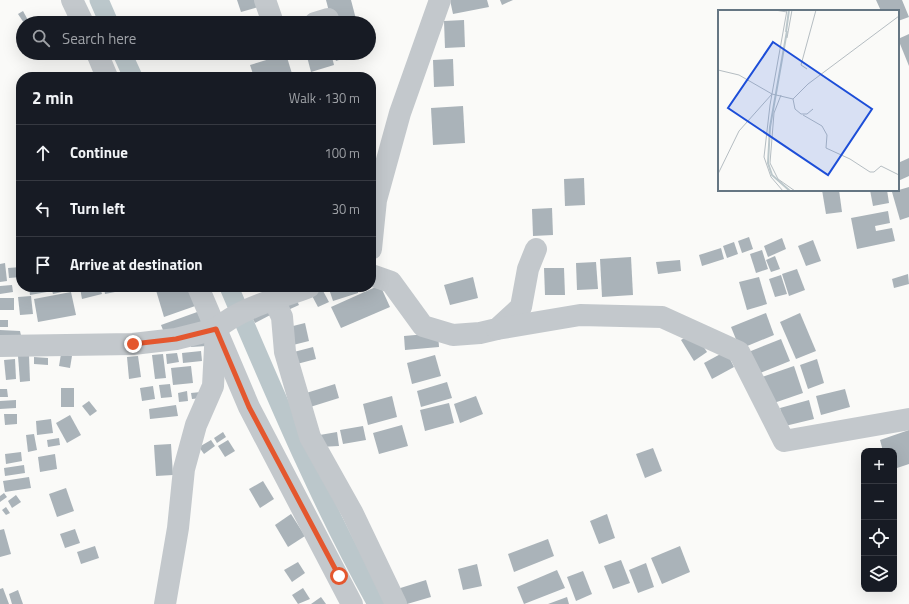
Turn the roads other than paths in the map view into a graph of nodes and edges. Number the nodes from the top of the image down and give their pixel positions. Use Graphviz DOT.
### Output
graph roads {
  1 [pos="72,0"];
  2 [pos="265,0"];
  3 [pos="440,0"];
  4 [pos="80,16"];
  5 [pos="271,16"];
  6 [pos="100,60"];
  7 [pos="105,72"];
  8 [pos="376,200"];
  9 [pos="536,249"];
  10 [pos="376,277"];
  11 [pos="201,292"];
  12 [pos="296,292"];
  13 [pos="266,303"];
  14 [pos="222,324"];
  15 [pos="497,329"];
  16 [pos="0,346"];
  17 [pos="909,419"];
  18 [pos="165,604"];
  19 [pos="352,604"];
  20 [pos="396,604"];
  1 -- 4 [label="street"];
  2 -- 5 [label="street"];
  3 -- 8 [label="street"];
  6 -- 7 [label="street"];
  9 -- 15 [label="street"];
  10 -- 15 [label="street"];
  11 -- 14 [label="street"];
  12 -- 13 [label="street"];
  13 -- 14 [label="street"];
  13 -- 20 [label="street"];
  14 -- 16 [label="street"];
  14 -- 18 [label="street"];
  14 -- 19 [label="street"];
  15 -- 17 [label="street"];
}
